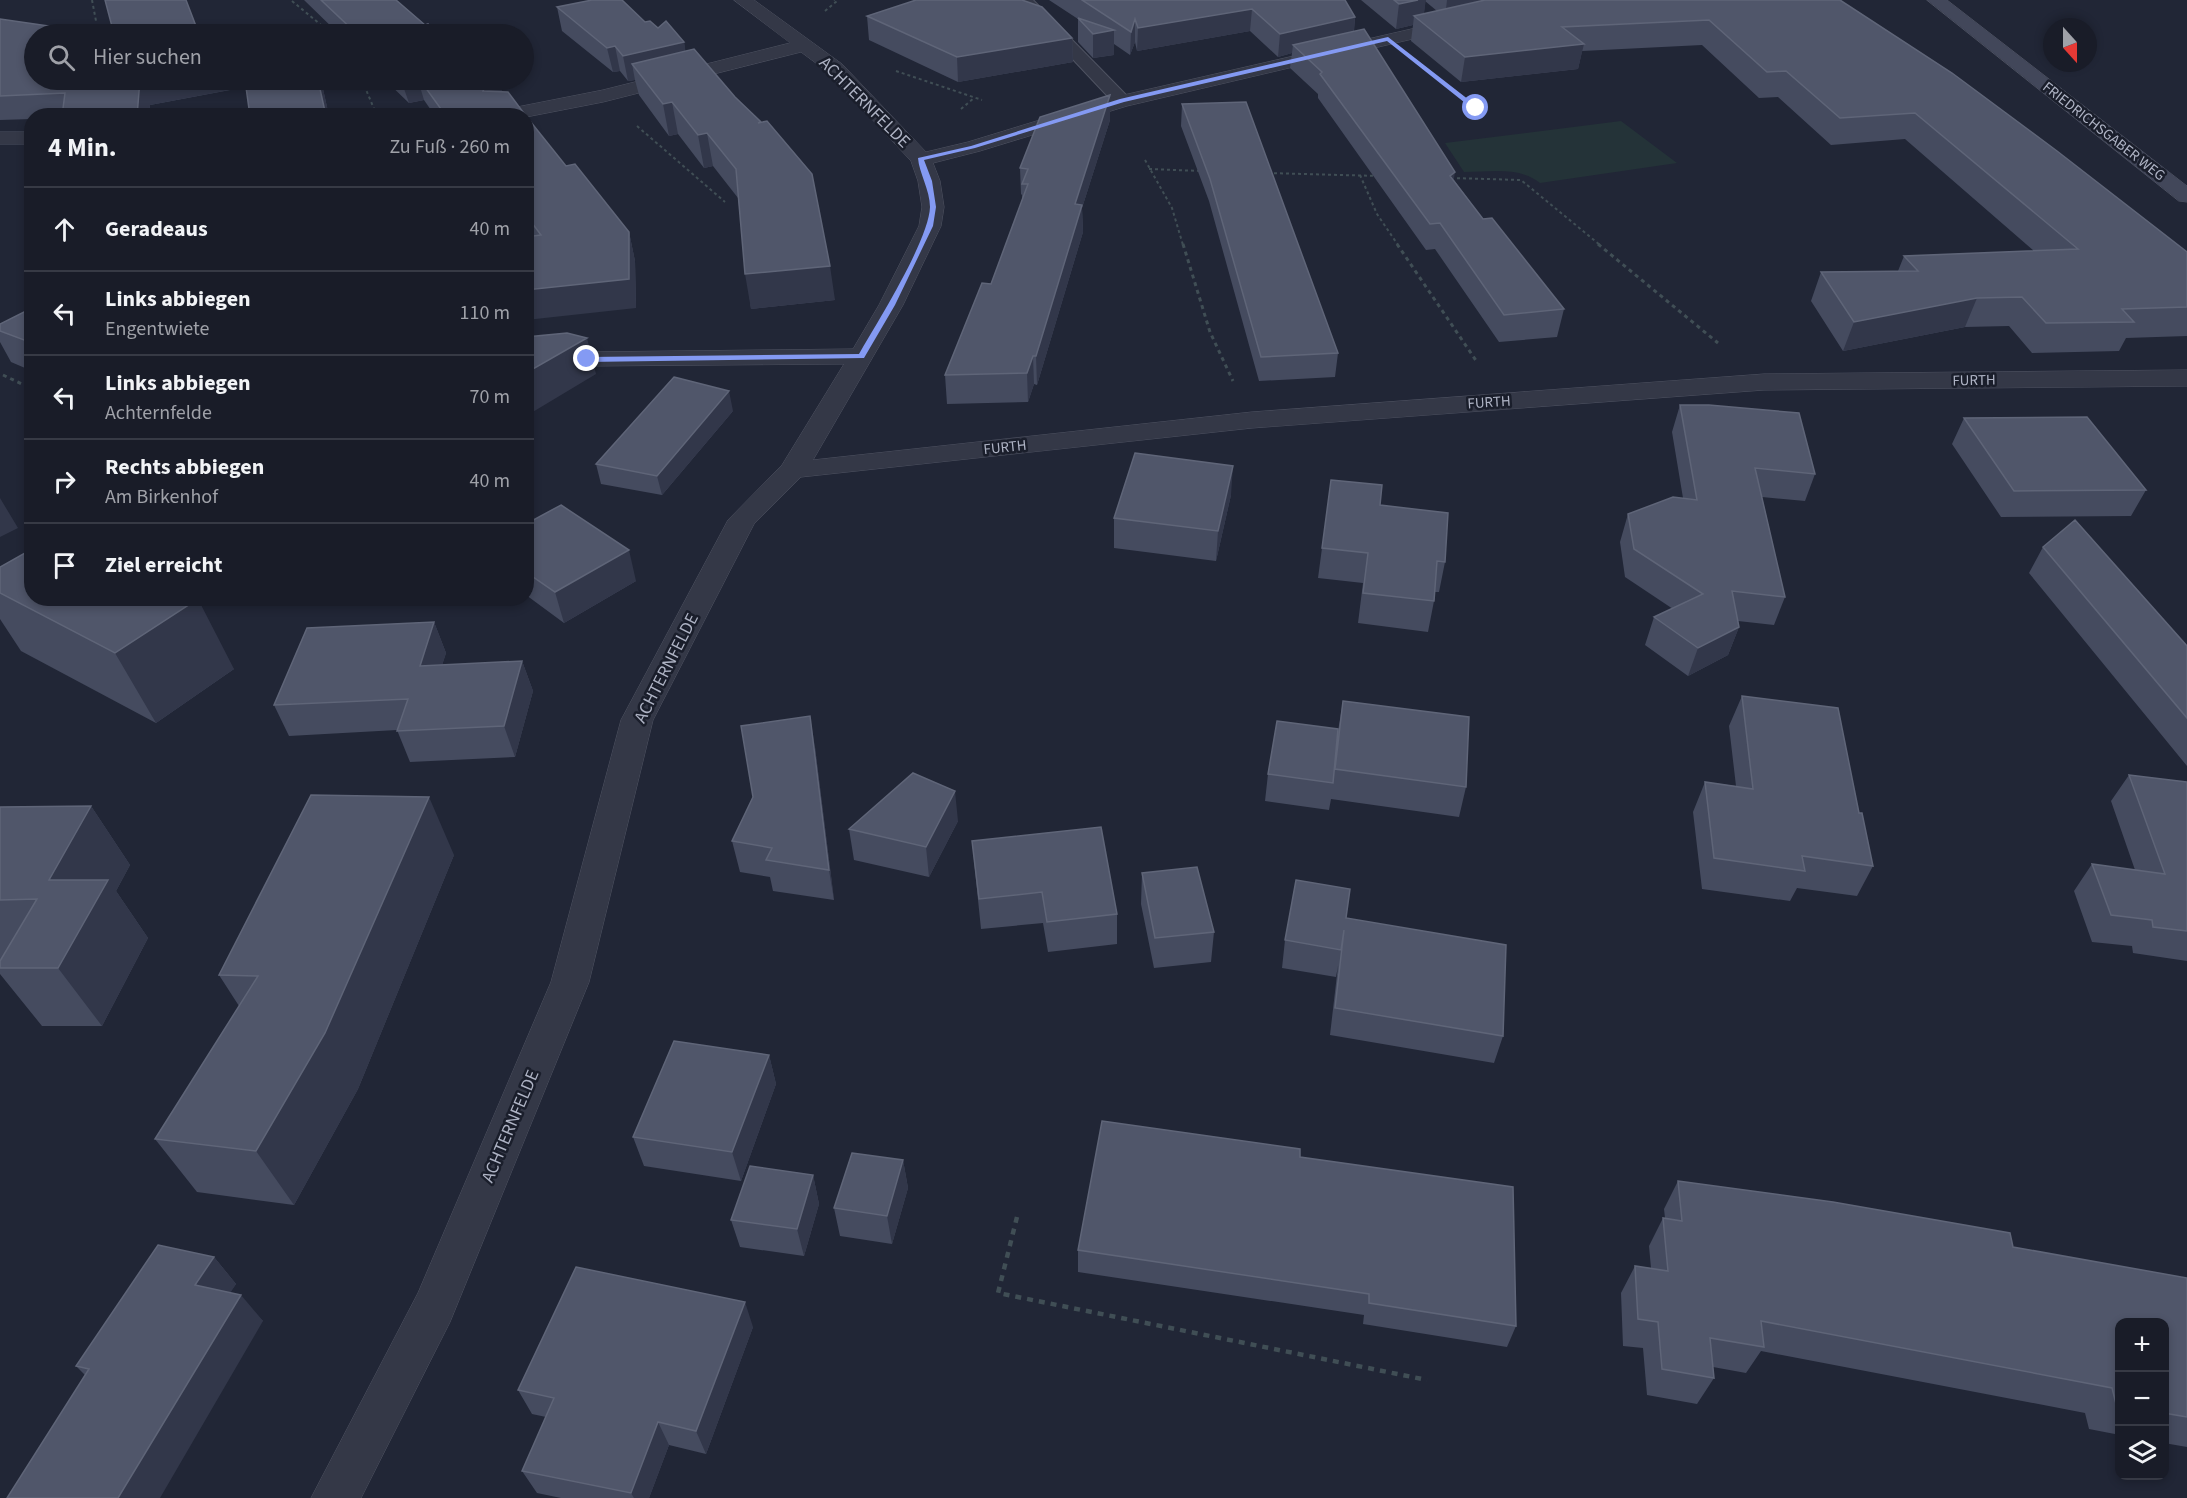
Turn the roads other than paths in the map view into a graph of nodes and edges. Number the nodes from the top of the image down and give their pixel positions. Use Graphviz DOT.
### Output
graph roads {
  1 [pos="743,0"];
  2 [pos="1025,0"];
  3 [pos="1936,0"];
  4 [pos="1425,14"];
  5 [pos="1475,19"];
  6 [pos="1442,27"];
  7 [pos="805,45"];
  8 [pos="1122,101"];
  9 [pos="534,110"];
  10 [pos="0,138"];
  11 [pos="24,138"];
  12 [pos="921,159"];
  13 [pos="2187,196"];
  14 [pos="861,356"];
  15 [pos="534,364"];
  16 [pos="2187,378"];
  17 [pos="793,470"];
  18 [pos="335,1498"];
  1 -- 7 [label="street, ACHTERNFELDE"];
  2 -- 8 [label="lane"];
  3 -- 13 [label="main road, FRIEDRICHSGABER WEG"];
  4 -- 6 [label="street"];
  5 -- 6 [label="street"];
  6 -- 8 [label="street"];
  7 -- 9 [label="street"];
  7 -- 12 [label="street, ACHTERNFELDE"];
  8 -- 12 [label="street"];
  10 -- 11 [label="street"];
  12 -- 14 [label="street, ACHTERNFELDE"];
  14 -- 15 [label="street"];
  14 -- 17 [label="street, ACHTERNFELDE"];
  16 -- 17 [label="street, FURTH"];
  17 -- 18 [label="street, ACHTERNFELDE"];
}
